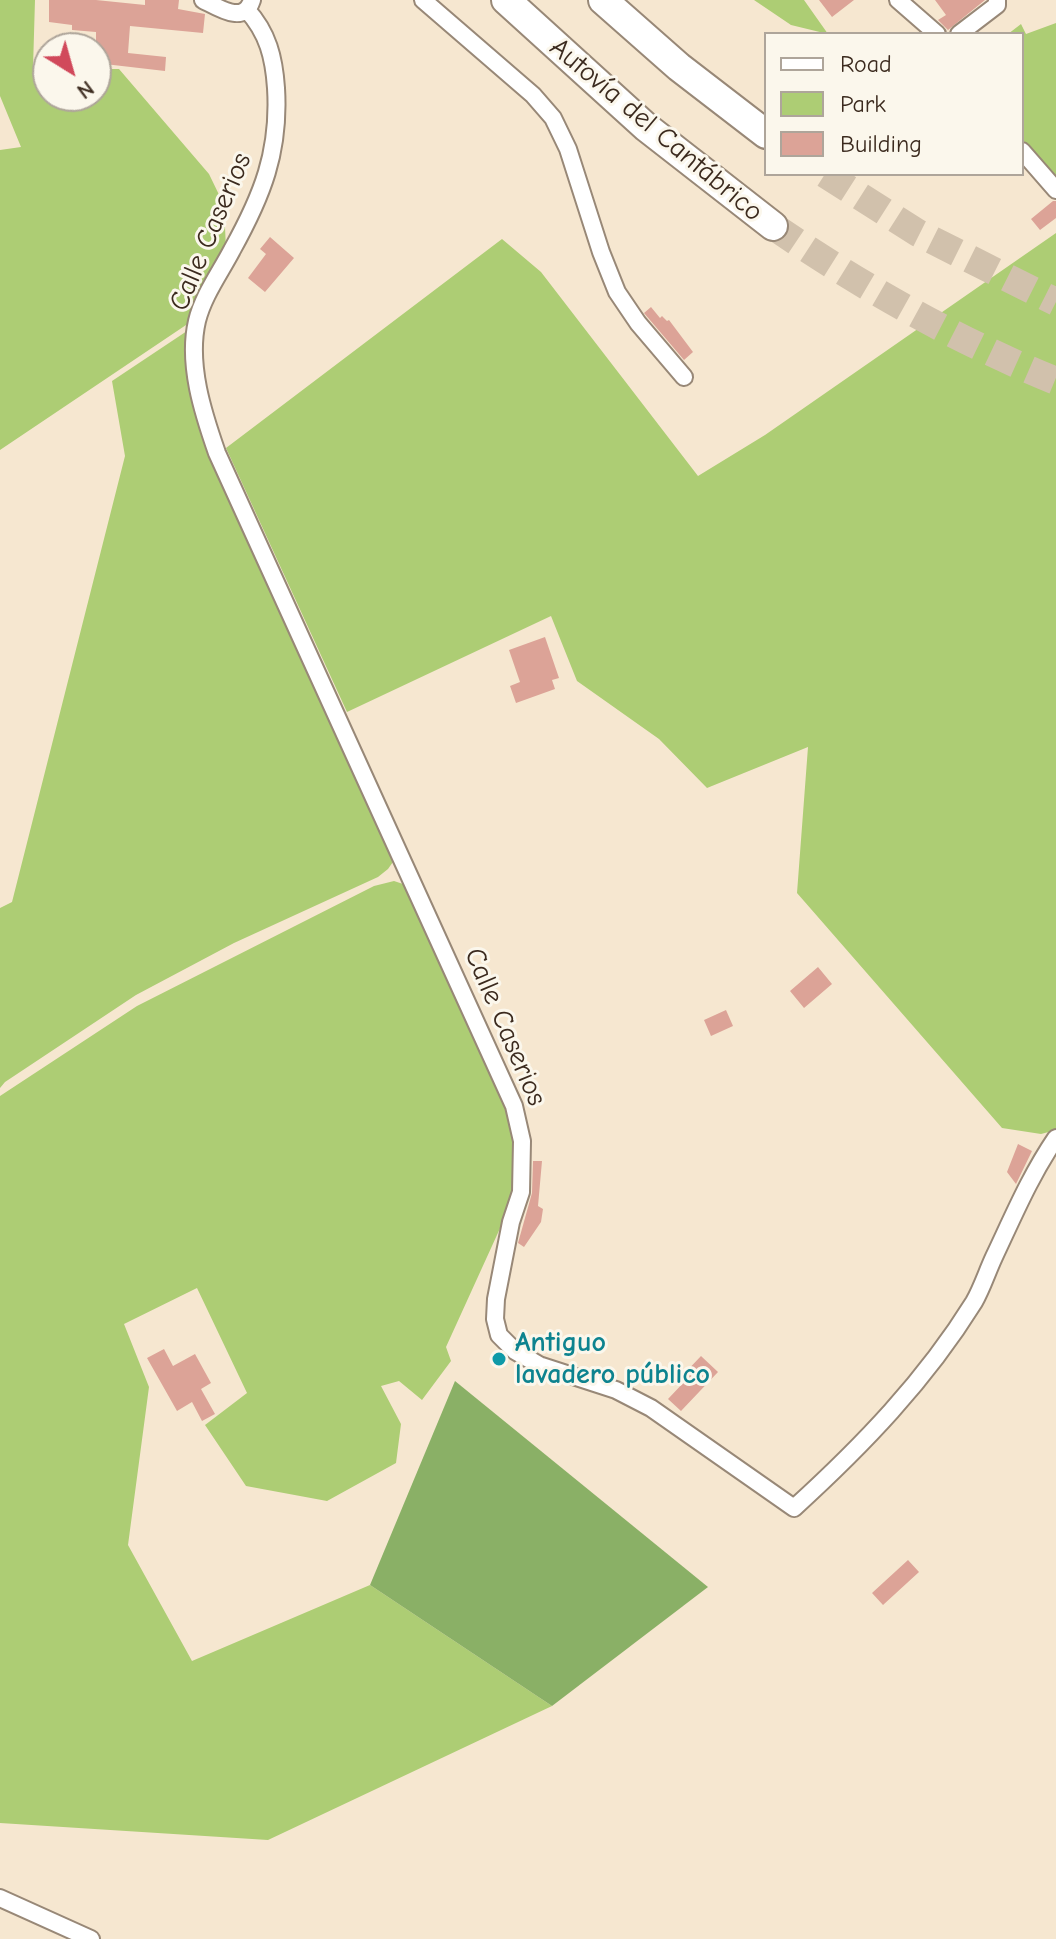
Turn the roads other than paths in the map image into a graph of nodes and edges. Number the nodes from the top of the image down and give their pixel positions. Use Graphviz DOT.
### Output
graph roads {
  1 [pos="203,0"];
  2 [pos="423,0"];
  3 [pos="506,0"];
  4 [pos="603,0"];
  5 [pos="898,0"];
  6 [pos="997,0"];
  7 [pos="249,5"];
  8 [pos="935,32"];
  9 [pos="962,32"];
  10 [pos="764,132"];
  11 [pos="1024,153"];
  12 [pos="1056,190"];
  13 [pos="773,226"];
  14 [pos="684,377"];
  15 [pos="1056,1138"];
  16 [pos="0,1898"];
  17 [pos="91,1939"];
  1 -- 7 [label="street, Calle Caserios"];
  2 -- 14 [label="street"];
  3 -- 13 [label="highway, Autovía del Cantábrico"];
  4 -- 10 [label="highway"];
  5 -- 8 [label="street"];
  6 -- 9 [label="street"];
  7 -- 15 [label="street, Calle Caserios"];
  11 -- 12 [label="street"];
  16 -- 17 [label="street"];
}
